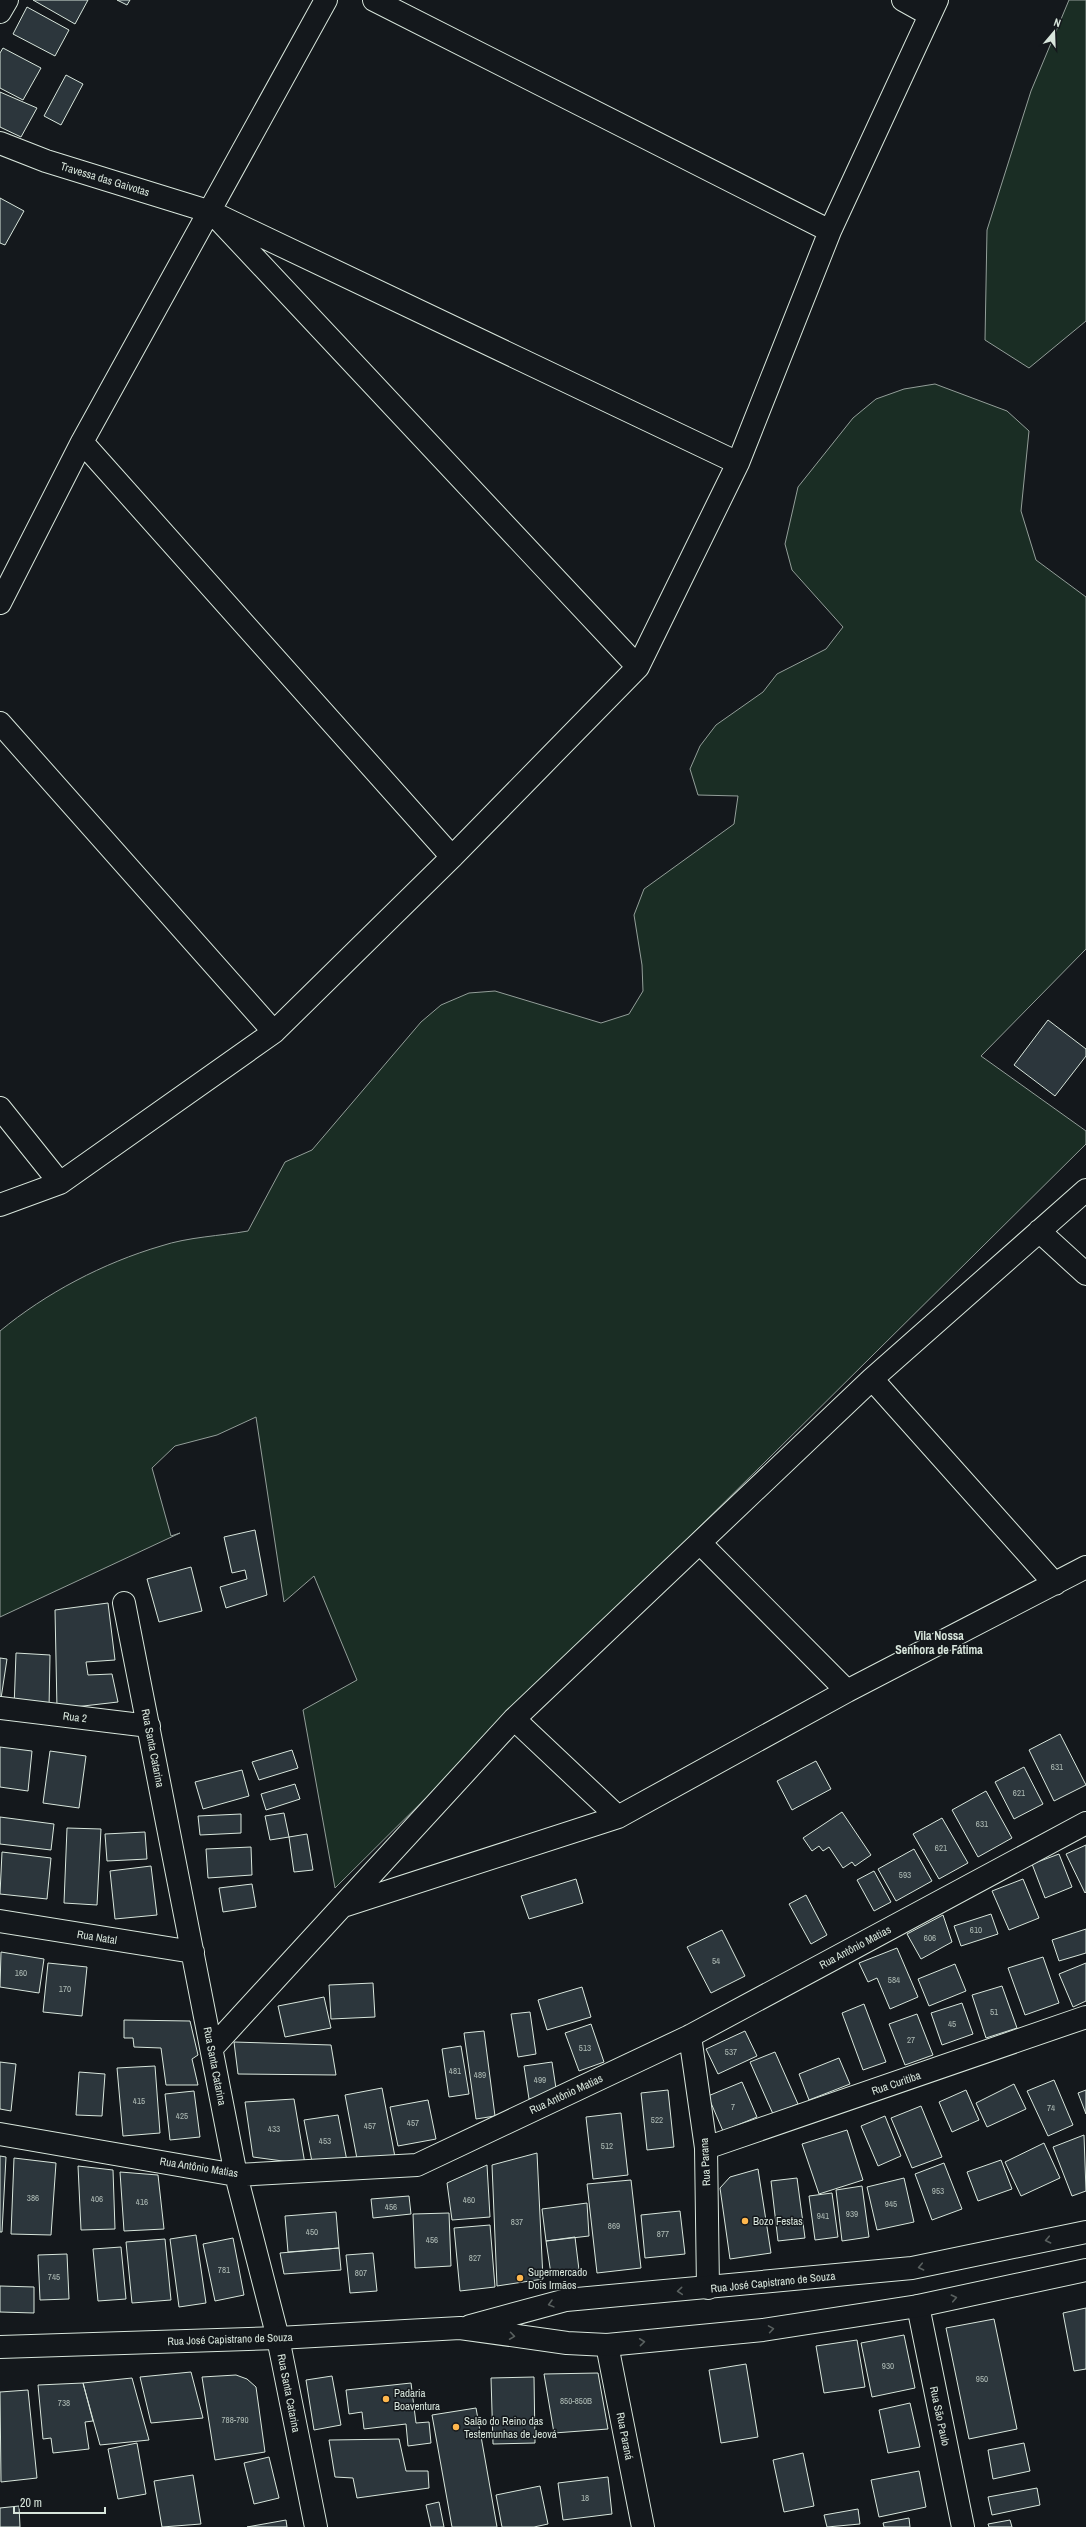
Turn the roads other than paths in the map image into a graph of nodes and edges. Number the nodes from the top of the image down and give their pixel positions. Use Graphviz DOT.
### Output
graph roads {
  1 [pos="7,0"];
  2 [pos="326,0"];
  3 [pos="374,0"];
  4 [pos="903,0"];
  5 [pos="934,7"];
  6 [pos="0,12"];
  7 [pos="0,143"];
  8 [pos="211,212"];
  9 [pos="830,231"];
  10 [pos="82,442"];
  11 [pos="738,463"];
  12 [pos="0,604"];
  13 [pos="638,667"];
  14 [pos="0,723"];
  15 [pos="452,857"];
  16 [pos="274,1032"];
  17 [pos="0,1108"];
  18 [pos="60,1183"];
  19 [pos="1086,1190"];
  20 [pos="0,1205"];
  21 [pos="1039,1231"];
  22 [pos="1086,1274"];
  23 [pos="872,1379"];
  24 [pos="700,1543"];
  25 [pos="1086,1567"];
  26 [pos="1055,1584"];
  27 [pos="124,1603"];
  28 [pos="847,1691"];
  29 [pos="0,1708"];
  30 [pos="514,1719"];
  31 [pos="149,1726"];
  32 [pos="618,1817"];
  33 [pos="1086,1824"];
  34 [pos="342,1907"];
  35 [pos="0,1921"];
  36 [pos="193,1952"];
  37 [pos="1086,2017"];
  38 [pos="690,2036"];
  39 [pos="212,2048"];
  40 [pos="0,2134"];
  41 [pos="706,2148"];
  42 [pos="236,2175"];
  43 [pos="1086,2232"];
  44 [pos="1086,2270"];
  45 [pos="708,2288"];
  46 [pos="918,2306"];
  47 [pos="460,2328"];
  48 [pos="278,2338"];
  49 [pos="607,2345"];
  50 [pos="0,2347"];
  51 [pos="316,2527"];
  52 [pos="643,2527"];
  53 [pos="963,2527"];
  1 -- 6 [label="street"];
  2 -- 8 [label="street"];
  3 -- 9 [label="street"];
  4 -- 5 [label="street"];
  5 -- 9 [label="street"];
  7 -- 8 [label="street, Travessa das Gaivotas"];
  8 -- 10 [label="street"];
  8 -- 11 [label="street, Travessa das Gaivotas"];
  8 -- 13 [label="street"];
  9 -- 11 [label="street"];
  10 -- 12 [label="street"];
  10 -- 15 [label="street"];
  11 -- 13 [label="street"];
  13 -- 15 [label="street"];
  14 -- 16 [label="street"];
  15 -- 16 [label="street"];
  16 -- 18 [label="street"];
  17 -- 18 [label="street"];
  18 -- 20 [label="street"];
  19 -- 21 [label="street"];
  21 -- 22 [label="street"];
  21 -- 23 [label="street"];
  23 -- 24 [label="street"];
  23 -- 26 [label="street"];
  24 -- 28 [label="street"];
  24 -- 30 [label="street"];
  25 -- 26 [label="street"];
  26 -- 28 [label="street"];
  27 -- 31 [label="street, Rua Santa Catarina"];
  28 -- 32 [label="street"];
  29 -- 31 [label="street, Rua 2"];
  30 -- 32 [label="street"];
  30 -- 34 [label="street"];
  31 -- 36 [label="street, Rua Santa Catarina"];
  32 -- 34 [label="street"];
  33 -- 38 [label="street, Rua Antônio Matias"];
  34 -- 39 [label="street"];
  35 -- 36 [label="street, Rua Natal"];
  36 -- 39 [label="street, Rua Santa Catarina"];
  37 -- 41 [label="street, Rua Curitiba"];
  38 -- 41 [label="street, Rua Parana"];
  38 -- 42 [label="street, Rua Antônio Matias"];
  39 -- 42 [label="street, Rua Santa Catarina"];
  40 -- 42 [label="street, Rua Antônio Matias"];
  41 -- 45 [label="street, Rua Parana"];
  42 -- 48 [label="street, Rua Santa Catarina"];
  43 -- 45 [label="street, Rua José Capistrano de Souza, one-way"];
  46 -- 44 [label="street, Rua José Capistrano de Souza, one-way"];
  45 -- 47 [label="street, Rua José Capistrano de Souza, one-way"];
  49 -- 46 [label="street, Rua José Capistrano de Souza, one-way"];
  46 -- 53 [label="street, Rua São Paulo"];
  47 -- 48 [label="street, Rua José Capistrano de Souza"];
  47 -- 49 [label="street, Rua José Capistrano de Souza, one-way"];
  48 -- 50 [label="street, Rua José Capistrano de Souza"];
  48 -- 51 [label="street, Rua Santa Catarina"];
  49 -- 52 [label="street, Rua Paraná"];
}
